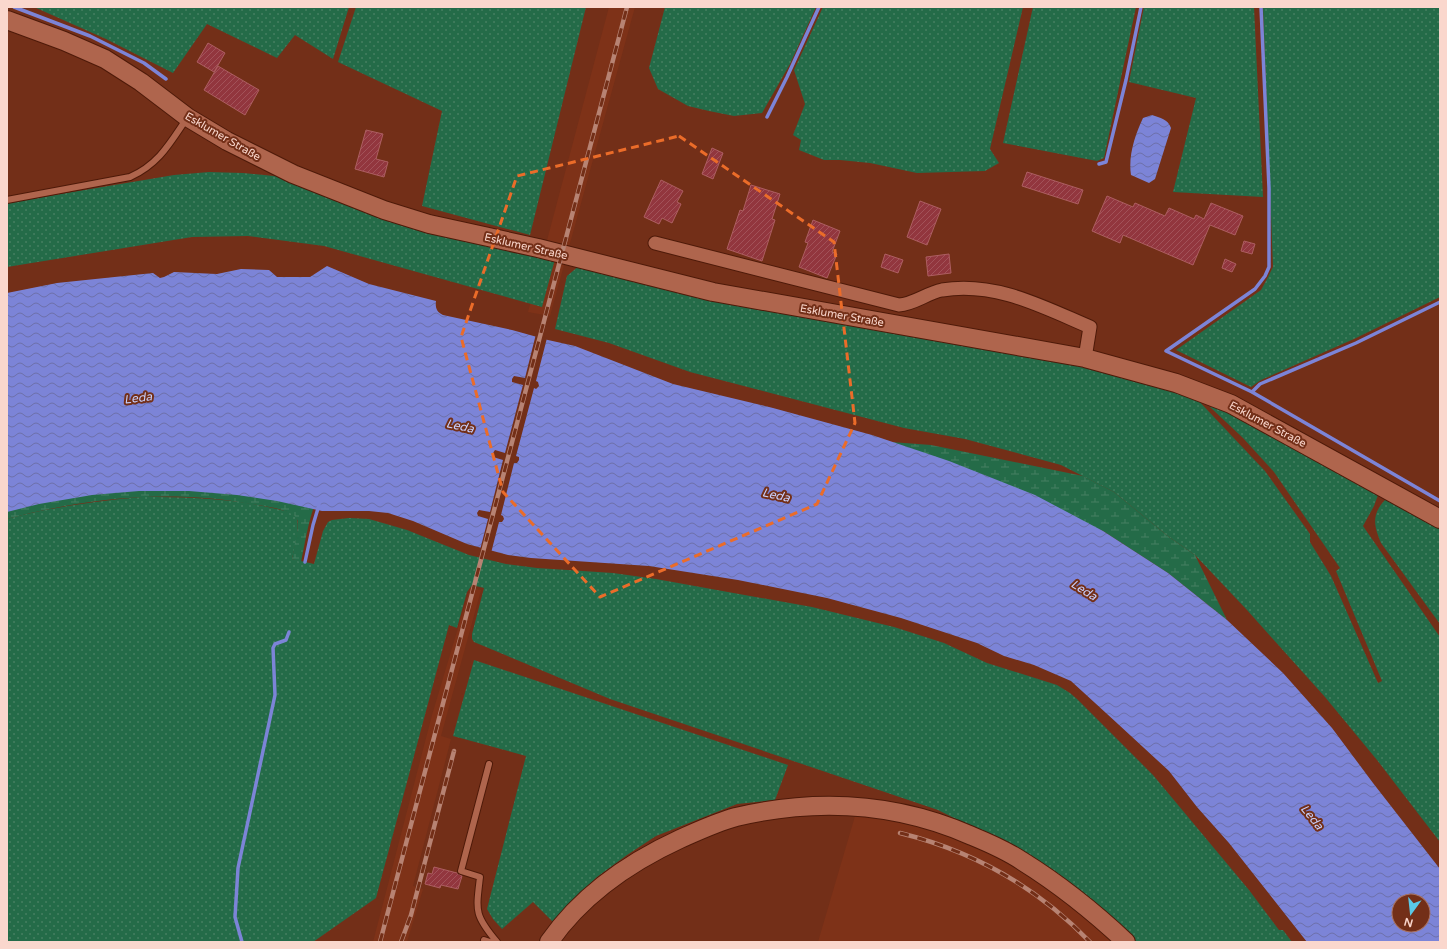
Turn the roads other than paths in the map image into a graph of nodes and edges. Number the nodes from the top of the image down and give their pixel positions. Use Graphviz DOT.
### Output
graph roads {
  1 [pos="7,20"];
  2 [pos="188,117"];
  3 [pos="7,200"];
  4 [pos="655,243"];
  5 [pos="1085,358"];
  6 [pos="1440,519"];
  7 [pos="489,764"];
  8 [pos="497,942"];
  9 [pos="550,942"];
  10 [pos="1126,942"];
  1 -- 2 [label="street, Esklumer Straße"];
  2 -- 3 [label="lane"];
  2 -- 5 [label="street, Esklumer Straße"];
  4 -- 5 [label="street, Esklumer Straße"];
  5 -- 6 [label="street, Esklumer Straße"];
  7 -- 8 [label="lane"];
  9 -- 10 [label="street"];
}
